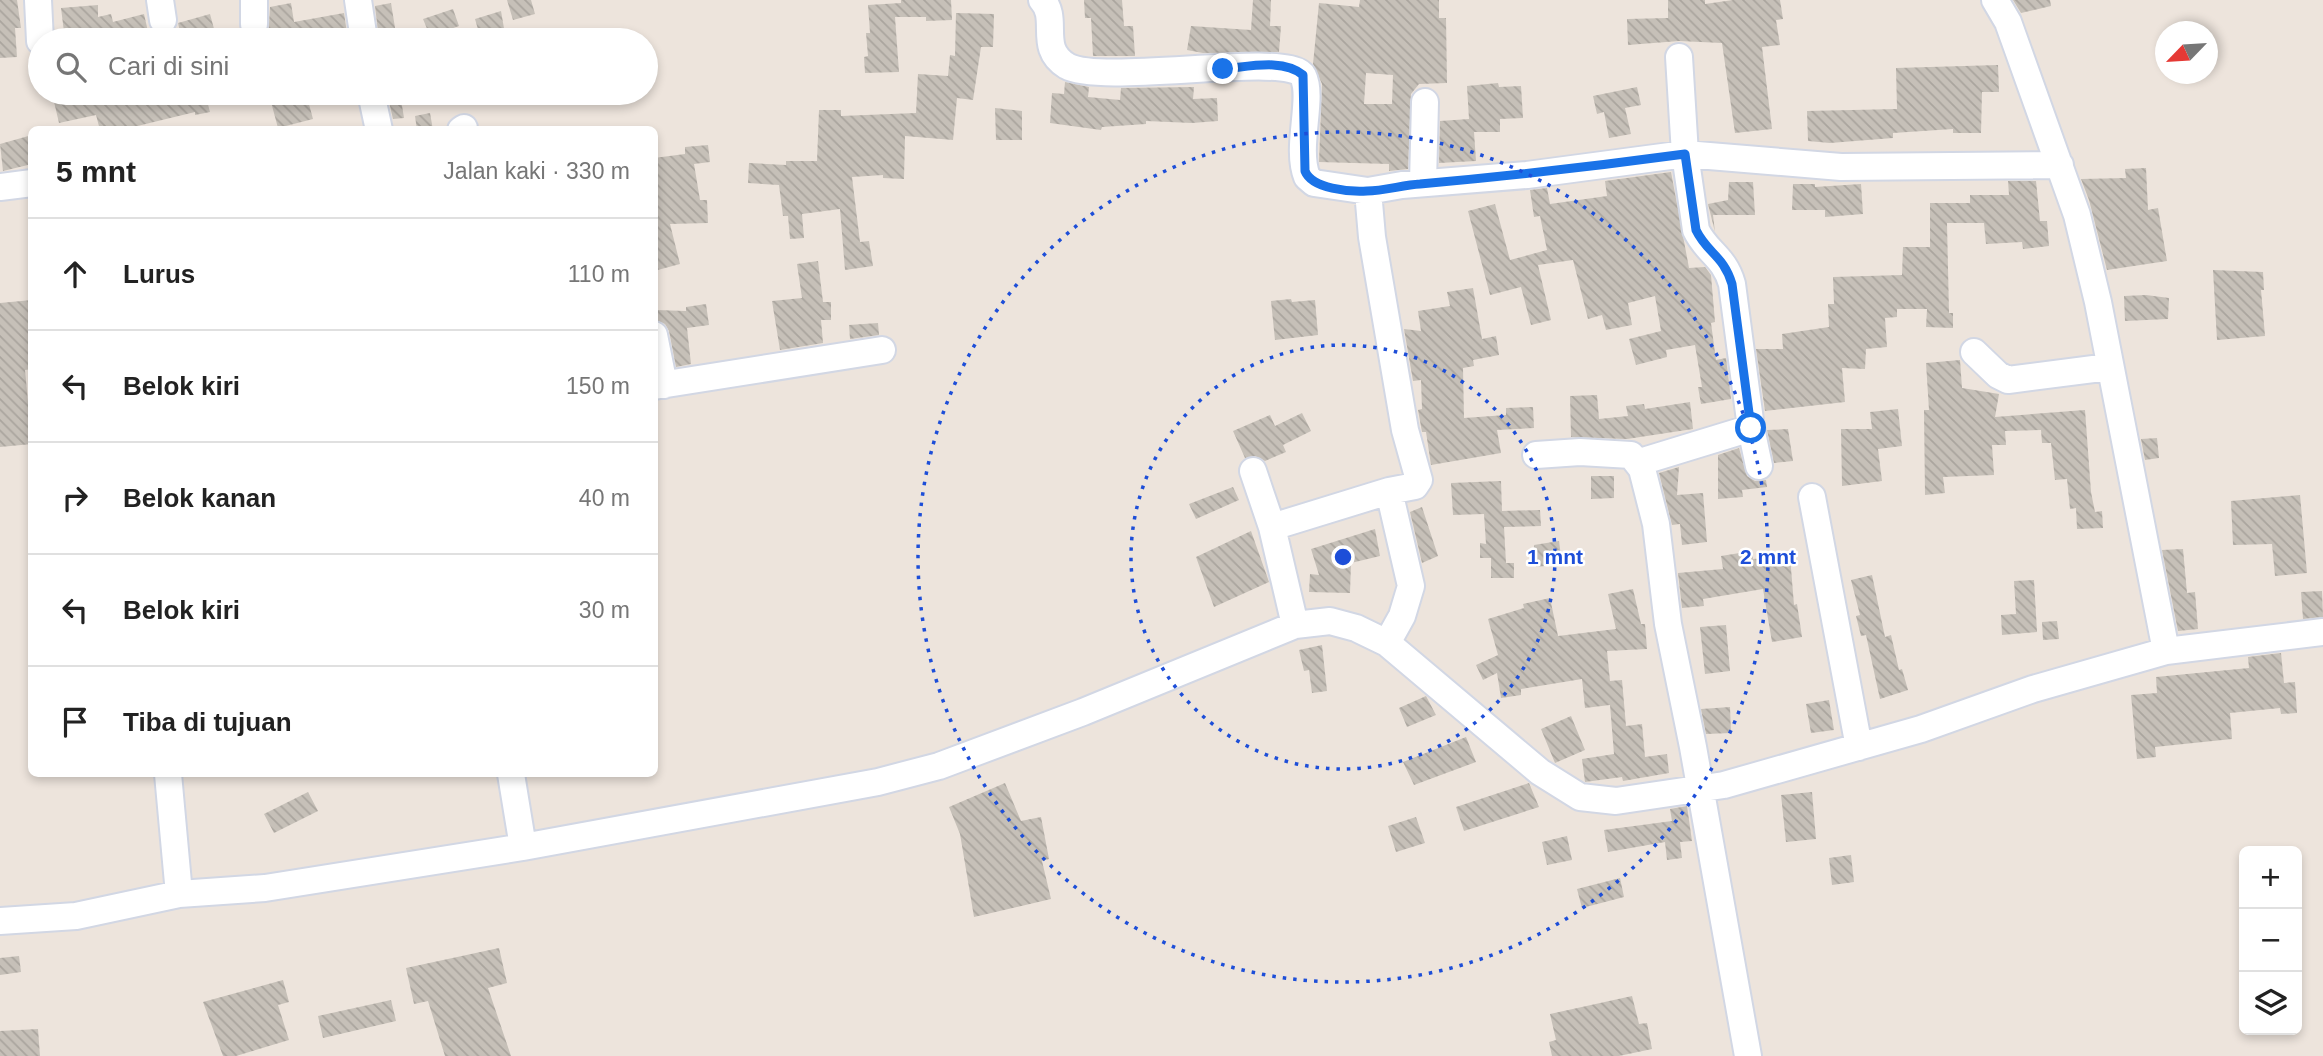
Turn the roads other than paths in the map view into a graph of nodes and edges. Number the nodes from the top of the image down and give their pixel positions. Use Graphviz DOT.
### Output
graph roads {
  1 [pos="38,0"];
  2 [pos="358,0"];
  3 [pos="1042,0"];
  4 [pos="1995,0"];
  5 [pos="39,28"];
  6 [pos="362,28"];
  7 [pos="1679,57"];
  8 [pos="1425,102"];
  9 [pos="374,105"];
  10 [pos="378,126"];
  11 [pos="1685,154"];
  12 [pos="2060,165"];
  13 [pos="1423,183"];
  14 [pos="28,184"];
  15 [pos="0,187"];
  16 [pos="1368,191"];
  17 [pos="882,350"];
  18 [pos="1974,352"];
  19 [pos="2109,367"];
  20 [pos="659,386"];
  21 [pos="1751,428"];
  22 [pos="1536,455"];
  23 [pos="1640,462"];
  24 [pos="1759,466"];
  25 [pos="1253,471"];
  26 [pos="1389,491"];
  27 [pos="1812,497"];
  28 [pos="1272,527"];
  29 [pos="1295,625"];
  30 [pos="2323,632"];
  31 [pos="1387,643"];
  32 [pos="2166,651"];
  33 [pos="1860,747"];
  34 [pos="168,777"];
  35 [pos="512,777"];
  36 [pos="1698,788"];
  37 [pos="523,847"];
  38 [pos="179,894"];
  39 [pos="0,921"];
  40 [pos="1748,1056"];
  1 -- 5 [label="street"];
  2 -- 6 [label="street"];
  3 -- 16 [label="street"];
  4 -- 12 [label="street"];
  7 -- 11 [label="street"];
  8 -- 13 [label="street"];
  9 -- 10 [label="street"];
  11 -- 12 [label="street"];
  11 -- 13 [label="street"];
  11 -- 21 [label="street"];
  12 -- 19 [label="street"];
  13 -- 16 [label="street"];
  14 -- 15 [label="street"];
  16 -- 26 [label="street"];
  17 -- 20 [label="street"];
  18 -- 19 [label="street"];
  19 -- 32 [label="street"];
  21 -- 23 [label="street"];
  21 -- 24 [label="street"];
  22 -- 23 [label="street"];
  23 -- 36 [label="street"];
  25 -- 28 [label="street"];
  26 -- 28 [label="street"];
  26 -- 31 [label="street"];
  27 -- 33 [label="street"];
  28 -- 29 [label="street"];
  29 -- 31 [label="street"];
  29 -- 37 [label="street"];
  30 -- 32 [label="street"];
  31 -- 36 [label="street"];
  32 -- 33 [label="street"];
  33 -- 36 [label="street"];
  34 -- 38 [label="street"];
  35 -- 37 [label="street"];
  36 -- 40 [label="street"];
  37 -- 38 [label="street"];
  38 -- 39 [label="street"];
}
